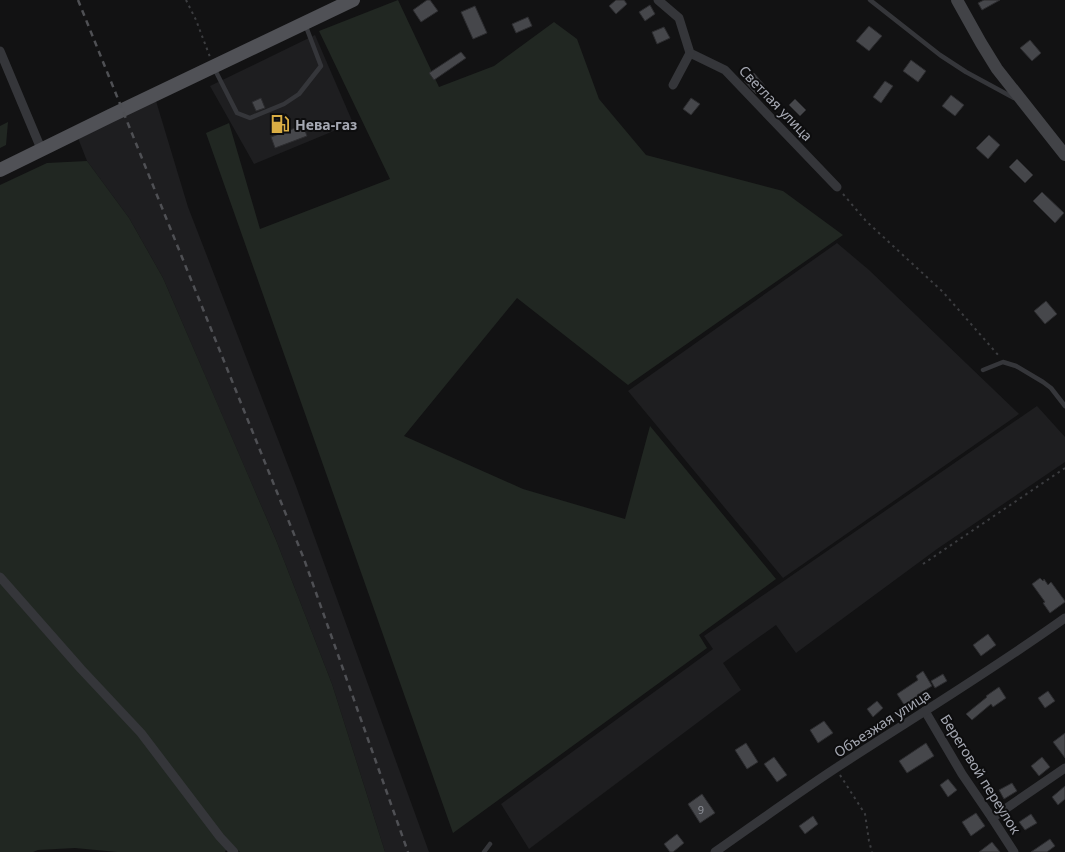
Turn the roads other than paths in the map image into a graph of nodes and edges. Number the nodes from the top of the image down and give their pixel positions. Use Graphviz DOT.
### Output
graph roads {
  1 [pos="353,0"];
  2 [pos="658,0"];
  3 [pos="870,0"];
  4 [pos="957,0"];
  5 [pos="305,23"];
  6 [pos="0,50"];
  7 [pos="690,53"];
  8 [pos="214,66"];
  9 [pos="673,85"];
  10 [pos="1024,103"];
  11 [pos="42,150"];
  12 [pos="1065,154"];
  13 [pos="0,170"];
  14 [pos="837,187"];
  15 [pos="983,370"];
  16 [pos="1065,406"];
  17 [pos="0,577"];
  18 [pos="1065,618"];
  19 [pos="925,712"];
  20 [pos="1065,768"];
  21 [pos="992,818"];
  22 [pos="490,844"];
  23 [pos="234,852"];
  24 [pos="484,852"];
  25 [pos="714,852"];
  26 [pos="1014,852"];
  1 -- 5 [label="main road"];
  2 -- 7 [label="street"];
  3 -- 10 [label="lane"];
  4 -- 10 [label="main road"];
  5 -- 8 [label="main road"];
  5 -- 8 [label="lane"];
  6 -- 11 [label="street"];
  7 -- 9 [label="street"];
  7 -- 14 [label="street, Светлая улица"];
  8 -- 11 [label="main road"];
  10 -- 12 [label="main road"];
  11 -- 13 [label="main road"];
  15 -- 16 [label="lane"];
  17 -- 23 [label="street"];
  18 -- 19 [label="street, Объезжая улица"];
  19 -- 21 [label="street, Береговой переулок"];
  19 -- 25 [label="street, Объезжая улица"];
  20 -- 21 [label="street"];
  21 -- 26 [label="street, Береговой переулок"];
  22 -- 24 [label="lane"];
}
